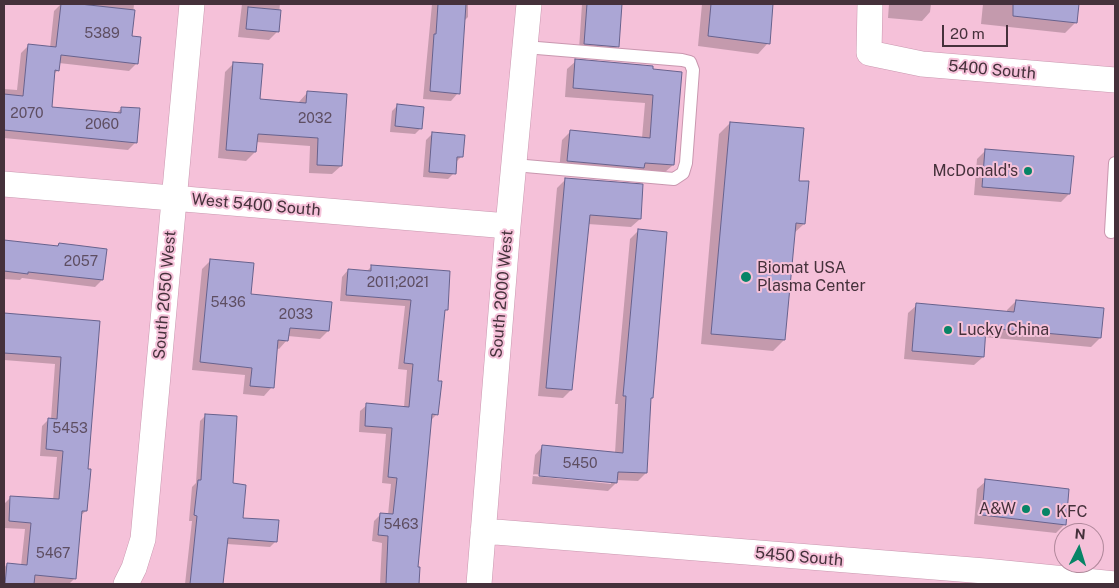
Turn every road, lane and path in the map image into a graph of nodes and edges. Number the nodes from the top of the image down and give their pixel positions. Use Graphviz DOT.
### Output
graph roads {
  1 [pos="192,4"];
  2 [pos="529,4"];
  3 [pos="870,4"];
  4 [pos="525,47"];
  5 [pos="1115,80"];
  6 [pos="1115,163"];
  7 [pos="514,164"];
  8 [pos="4,184"];
  9 [pos="174,198"];
  10 [pos="508,226"];
  11 [pos="1111,232"];
  12 [pos="483,530"];
  13 [pos="984,578"];
  14 [pos="126,584"];
  15 [pos="479,584"];
  16 [pos="1115,584"];
  1 -- 9 [label="street, South 2050 West"];
  2 -- 4 [label="street, South 2000 West"];
  3 -- 5 [label="street, 5400 South"];
  4 -- 7 [label="street, South 2000 West"];
  4 -- 7 [label="lane"];
  6 -- 11 [label="lane"];
  7 -- 10 [label="street, South 2000 West"];
  8 -- 9 [label="street, West 5400 South"];
  9 -- 10 [label="street, West 5400 South"];
  9 -- 14 [label="street, South 2050 West"];
  10 -- 12 [label="street, South 2000 West"];
  12 -- 13 [label="street, 5450 South"];
  12 -- 15 [label="street, South 2000 West"];
  13 -- 16 [label="street, 5450 South"];
}
